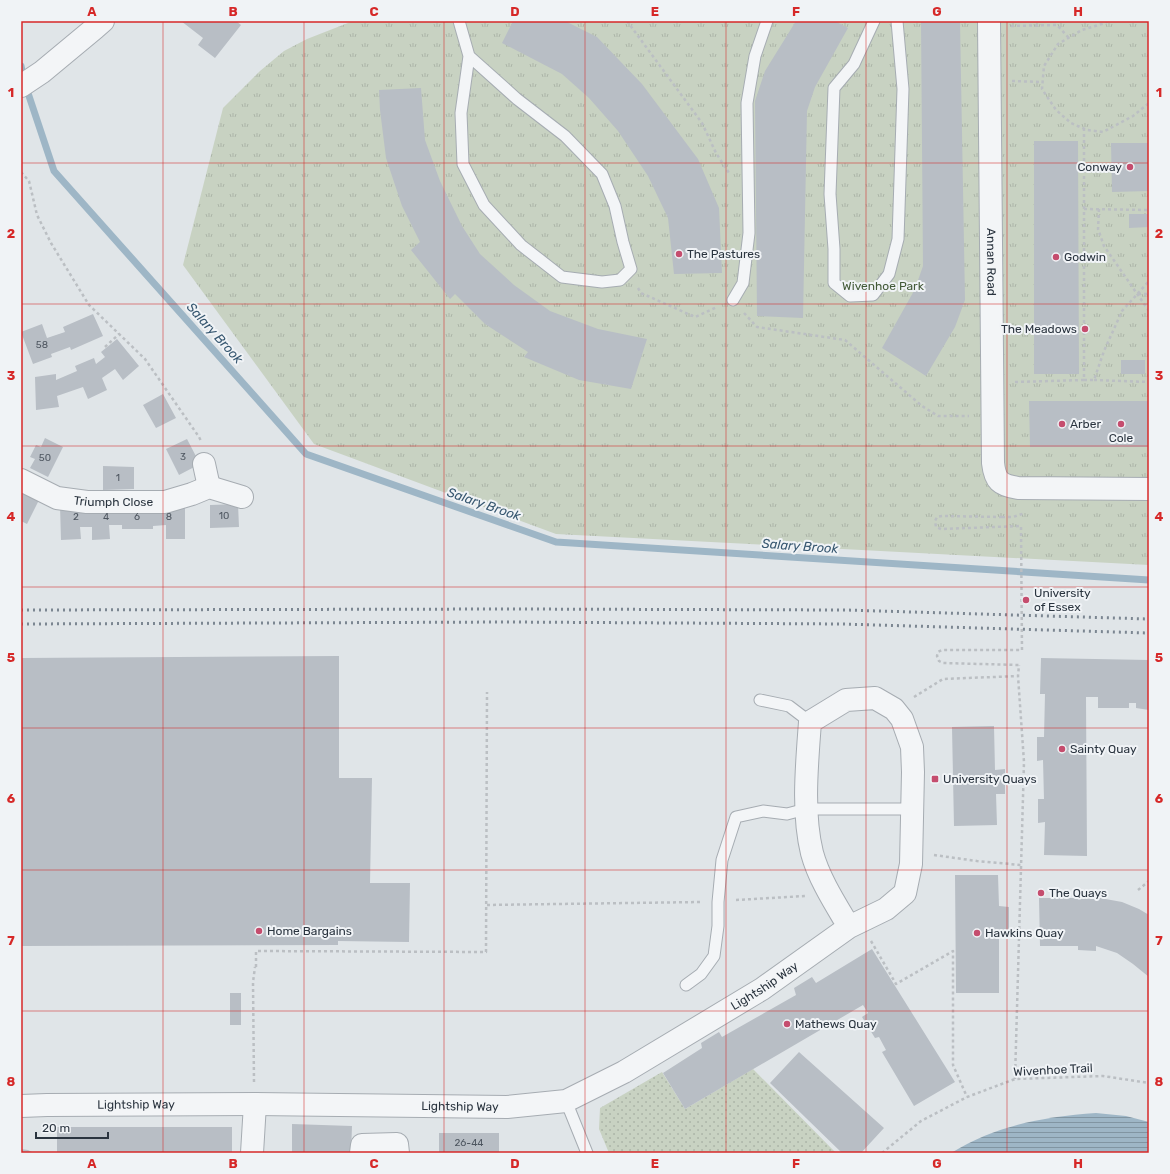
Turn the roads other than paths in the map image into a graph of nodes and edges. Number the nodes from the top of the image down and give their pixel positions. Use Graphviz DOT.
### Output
graph roads {
  1 [pos="103,21"];
  2 [pos="459,21"];
  3 [pos="767,21"];
  4 [pos="874,21"];
  5 [pos="897,21"];
  6 [pos="989,21"];
  7 [pos="470,56"];
  8 [pos="21,86"];
  9 [pos="733,300"];
  10 [pos="203,454"];
  11 [pos="21,480"];
  12 [pos="209,487"];
  13 [pos="1149,489"];
  14 [pos="242,497"];
  15 [pos="760,700"];
  16 [pos="810,722"];
  17 [pos="806,809"];
  18 [pos="912,809"];
  19 [pos="854,925"];
  20 [pos="686,986"];
  21 [pos="566,1101"];
  22 [pos="255,1104"];
  23 [pos="21,1106"];
  24 [pos="252,1153"];
  25 [pos="361,1153"];
  26 [pos="398,1153"];
  27 [pos="588,1153"];
  1 -- 8 [label="street"];
  2 -- 7 [label="lane"];
  3 -- 9 [label="lane"];
  4 -- 5 [label="lane"];
  6 -- 13 [label="street, Annan Road"];
  7 -- 7 [label="lane"];
  10 -- 12 [label="street"];
  11 -- 12 [label="street, Triumph Close"];
  12 -- 14 [label="street"];
  15 -- 16 [label="lane"];
  16 -- 17 [label="street"];
  16 -- 18 [label="street, Lightship Way"];
  17 -- 18 [label="lane"];
  17 -- 19 [label="street"];
  17 -- 20 [label="lane"];
  18 -- 19 [label="street, Lightship Way"];
  19 -- 21 [label="street, Lightship Way"];
  21 -- 22 [label="street, Lightship Way"];
  21 -- 27 [label="lane"];
  22 -- 23 [label="street, Lightship Way"];
  22 -- 24 [label="street"];
  25 -- 26 [label="street"];
}
